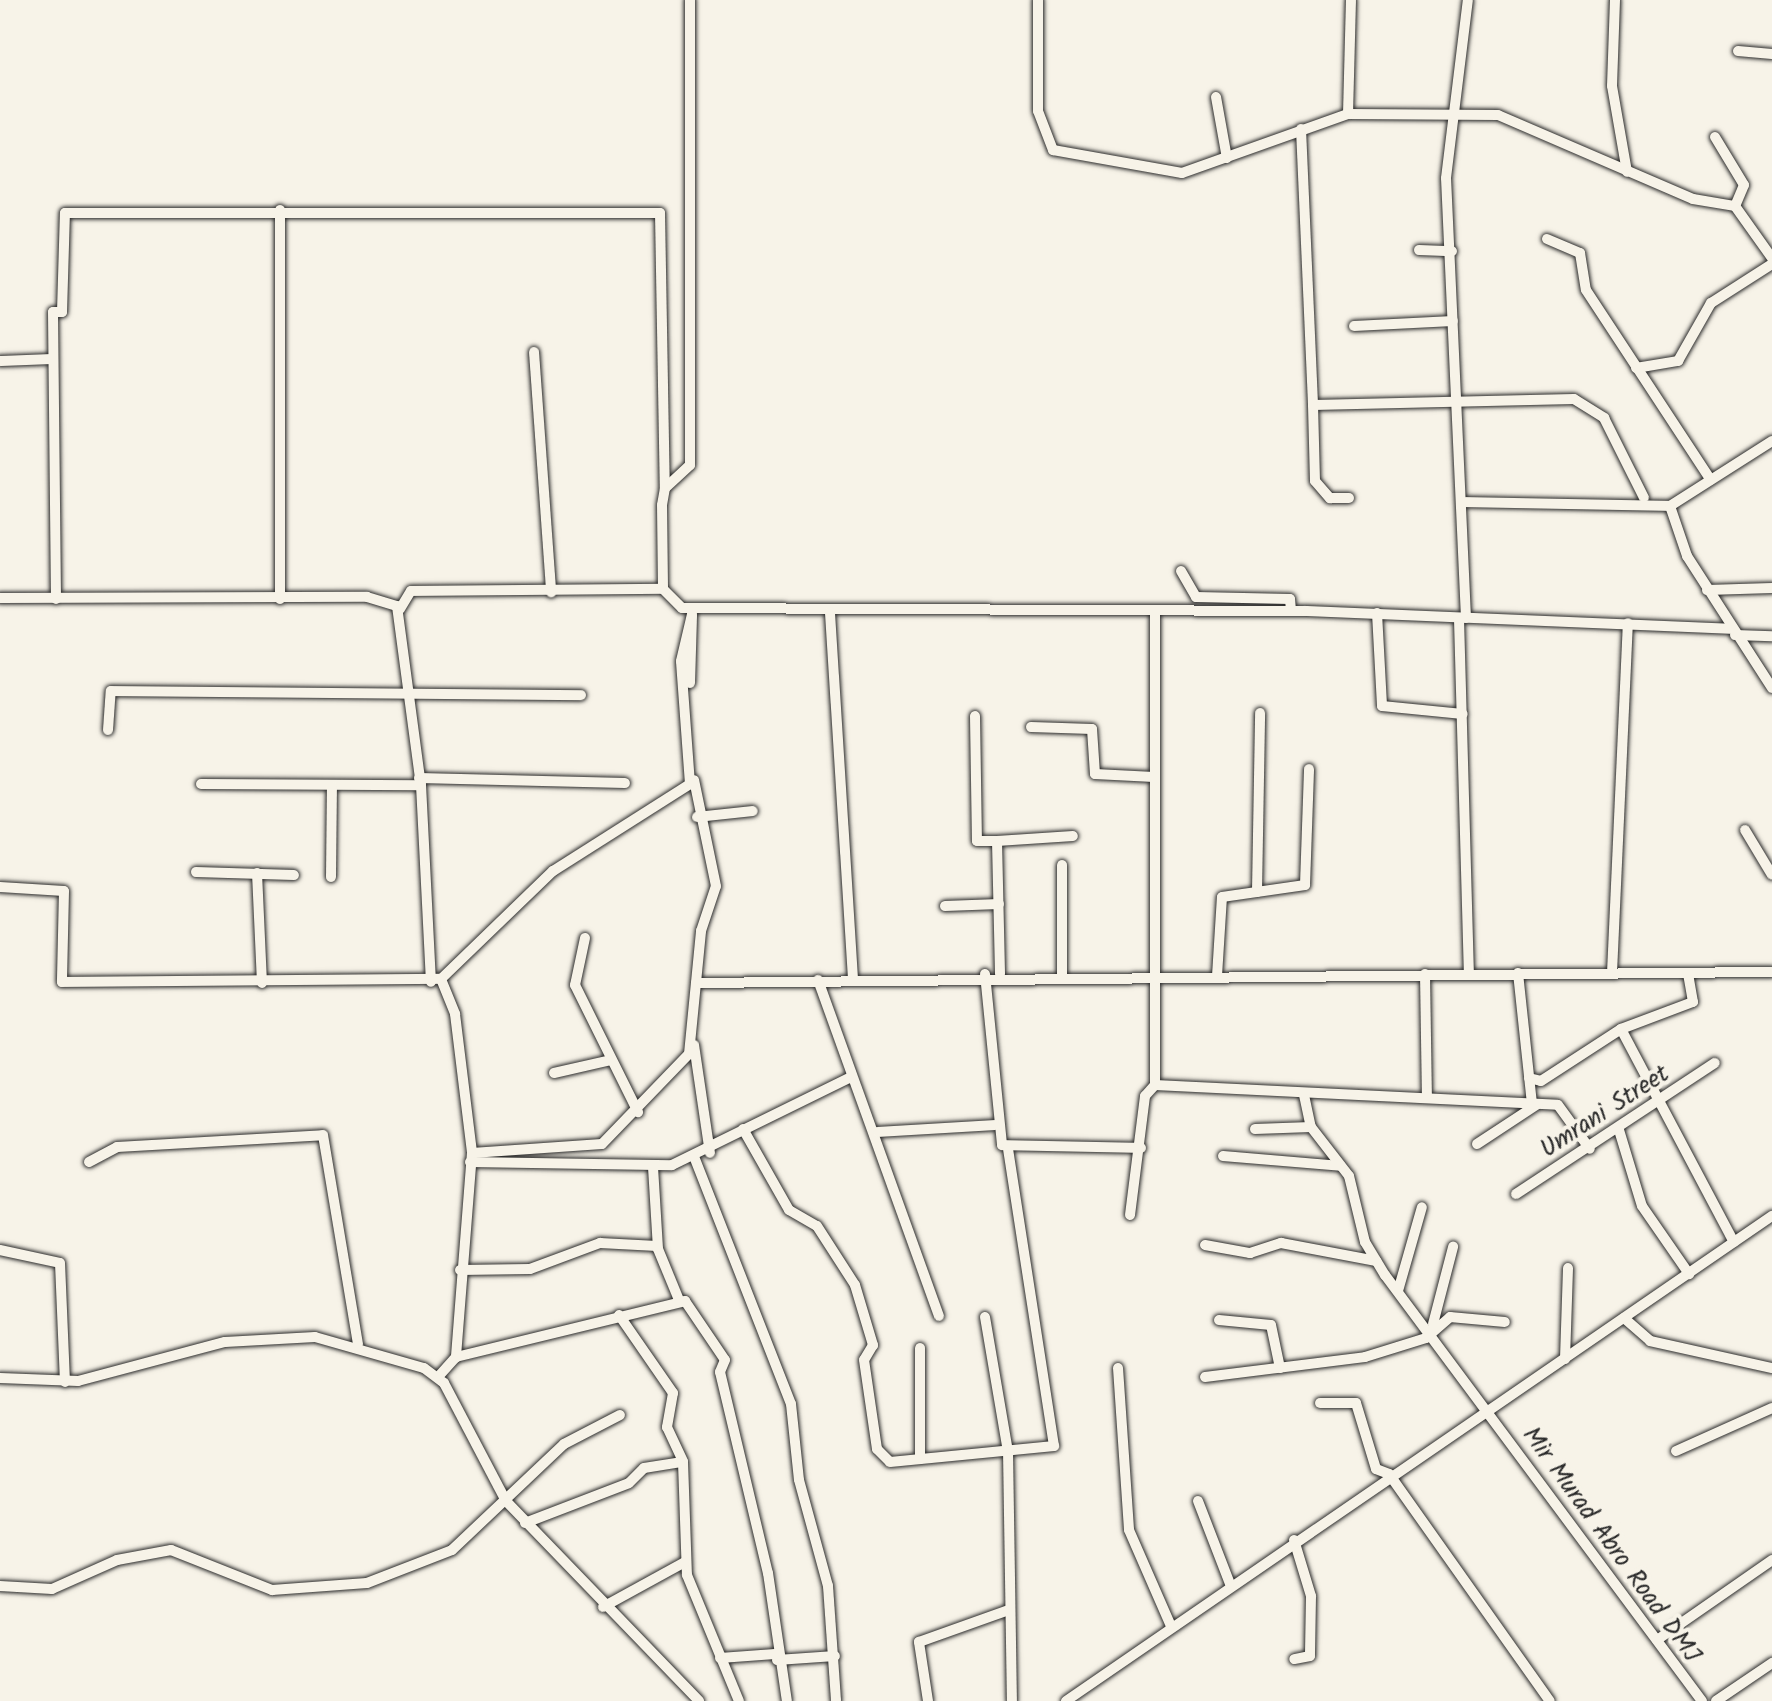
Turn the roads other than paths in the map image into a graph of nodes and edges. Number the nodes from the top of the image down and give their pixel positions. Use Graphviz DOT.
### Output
graph roads {
  1 [pos="690,0"];
  2 [pos="1038,0"];
  3 [pos="1350,0"];
  4 [pos="1468,0"];
  5 [pos="1615,0"];
  6 [pos="1738,51"];
  7 [pos="1772,54"];
  8 [pos="1216,98"];
  9 [pos="1452,110"];
  10 [pos="1348,114"];
  11 [pos="1301,129"];
  12 [pos="1715,137"];
  13 [pos="1228,158"];
  14 [pos="1627,172"];
  15 [pos="1735,206"];
  16 [pos="280,210"];
  17 [pos="1767,238"];
  18 [pos="1547,239"];
  19 [pos="1420,250"];
  20 [pos="1452,251"];
  21 [pos="1772,261"];
  22 [pos="1453,321"];
  23 [pos="1354,326"];
  24 [pos="534,352"];
  25 [pos="54,359"];
  26 [pos="0,361"];
  27 [pos="1636,368"];
  28 [pos="1460,402"];
  29 [pos="1313,404"];
  30 [pos="1772,441"];
  31 [pos="1712,480"];
  32 [pos="669,486"];
  33 [pos="1349,498"];
  34 [pos="1644,498"];
  35 [pos="1466,502"];
  36 [pos="1670,506"];
  37 [pos="1181,571"];
  38 [pos="663,588"];
  39 [pos="1772,588"];
  40 [pos="1707,590"];
  41 [pos="552,592"];
  42 [pos="0,598"];
  43 [pos="56,599"];
  44 [pos="280,599"];
  45 [pos="400,609"];
  46 [pos="1291,611"];
  47 [pos="1155,612"];
  48 [pos="1377,612"];
  49 [pos="830,613"];
  50 [pos="692,614"];
  51 [pos="1462,618"];
  52 [pos="1628,624"];
  53 [pos="1733,632"];
  54 [pos="1772,636"];
  55 [pos="1772,688"];
  56 [pos="581,695"];
  57 [pos="409,698"];
  58 [pos="1260,713"];
  59 [pos="1462,714"];
  60 [pos="975,716"];
  61 [pos="1031,727"];
  62 [pos="108,730"];
  63 [pos="1309,769"];
  64 [pos="1154,777"];
  65 [pos="420,782"];
  66 [pos="625,783"];
  67 [pos="201,784"];
  68 [pos="332,786"];
  69 [pos="753,811"];
  70 [pos="697,818"];
  71 [pos="1745,830"];
  72 [pos="1073,836"];
  73 [pos="998,840"];
  74 [pos="1062,865"];
  75 [pos="196,872"];
  76 [pos="257,874"];
  77 [pos="294,875"];
  78 [pos="1772,875"];
  79 [pos="331,878"];
  80 [pos="0,887"];
  81 [pos="1257,892"];
  82 [pos="998,904"];
  83 [pos="945,906"];
  84 [pos="585,938"];
  85 [pos="1688,972"];
  86 [pos="1772,972"];
  87 [pos="1468,973"];
  88 [pos="1518,973"];
  89 [pos="984,974"];
  90 [pos="1000,974"];
  91 [pos="1062,974"];
  92 [pos="1425,974"];
  93 [pos="1612,974"];
  94 [pos="1154,975"];
  95 [pos="1216,976"];
  96 [pos="852,978"];
  97 [pos="436,980"];
  98 [pos="818,980"];
  99 [pos="262,983"];
  100 [pos="696,984"];
  101 [pos="1621,1029"];
  102 [pos="694,1043"];
  103 [pos="610,1060"];
  104 [pos="1716,1063"];
  105 [pos="554,1073"];
  106 [pos="851,1077"];
  107 [pos="1530,1078"];
  108 [pos="1154,1085"];
  109 [pos="1426,1095"];
  110 [pos="1304,1096"];
  111 [pos="1661,1100"];
  112 [pos="1535,1103"];
  113 [pos="638,1112"];
  114 [pos="995,1125"];
  115 [pos="744,1128"];
  116 [pos="1255,1128"];
  117 [pos="1311,1128"];
  118 [pos="1620,1130"];
  119 [pos="878,1132"];
  120 [pos="1477,1144"];
  121 [pos="1141,1148"];
  122 [pos="1590,1149"];
  123 [pos="1008,1150"];
  124 [pos="710,1152"];
  125 [pos="1223,1156"];
  126 [pos="471,1158"];
  127 [pos="695,1159"];
  128 [pos="89,1162"];
  129 [pos="1340,1166"];
  130 [pos="653,1167"];
  131 [pos="1516,1194"];
  132 [pos="1422,1207"];
  133 [pos="1130,1215"];
  134 [pos="1772,1216"];
  135 [pos="1734,1242"];
  136 [pos="1205,1245"];
  137 [pos="657,1246"];
  138 [pos="1453,1247"];
  139 [pos="0,1250"];
  140 [pos="1376,1261"];
  141 [pos="1568,1268"];
  142 [pos="460,1270"];
  143 [pos="1689,1274"];
  144 [pos="1398,1290"];
  145 [pos="678,1300"];
  146 [pos="619,1316"];
  147 [pos="939,1316"];
  148 [pos="985,1317"];
  149 [pos="1624,1318"];
  150 [pos="1219,1320"];
  151 [pos="1505,1322"];
  152 [pos="1431,1329"];
  153 [pos="358,1344"];
  154 [pos="920,1348"];
  155 [pos="456,1357"];
  156 [pos="1565,1359"];
  157 [pos="1118,1368"];
  158 [pos="1280,1368"];
  159 [pos="1772,1368"];
  160 [pos="1204,1376"];
  161 [pos="438,1377"];
  162 [pos="0,1378"];
  163 [pos="65,1382"];
  164 [pos="1320,1403"];
  165 [pos="1772,1408"];
  166 [pos="1488,1412"];
  167 [pos="620,1415"];
  168 [pos="1008,1451"];
  169 [pos="1676,1451"];
  170 [pos="920,1458"];
  171 [pos="684,1462"];
  172 [pos="1389,1474"];
  173 [pos="506,1501"];
  174 [pos="1198,1501"];
  175 [pos="525,1523"];
  176 [pos="1294,1540"];
  177 [pos="1772,1560"];
  178 [pos="685,1562"];
  179 [pos="1230,1584"];
  180 [pos="0,1586"];
  181 [pos="603,1608"];
  182 [pos="1009,1610"];
  183 [pos="1171,1626"];
  184 [pos="1658,1640"];
  185 [pos="835,1656"];
  186 [pos="776,1657"];
  187 [pos="720,1658"];
  188 [pos="1294,1659"];
  189 [pos="1772,1664"];
  190 [pos="1694,1699"];
  191 [pos="699,1701"];
  192 [pos="739,1701"];
  193 [pos="787,1701"];
  194 [pos="836,1701"];
  195 [pos="928,1701"];
  196 [pos="1012,1701"];
  197 [pos="1066,1701"];
  198 [pos="1550,1701"];
  199 [pos="1716,1701"];
  1 -- 32 [label="street"];
  2 -- 13 [label="street"];
  3 -- 10 [label="street"];
  4 -- 9 [label="street"];
  5 -- 14 [label="street"];
  6 -- 7 [label="street"];
  8 -- 13 [label="street"];
  9 -- 10 [label="street"];
  9 -- 14 [label="street"];
  9 -- 20 [label="street"];
  10 -- 11 [label="street"];
  11 -- 13 [label="street"];
  11 -- 29 [label="street"];
  12 -- 15 [label="street"];
  14 -- 15 [label="street"];
  15 -- 17 [label="street"];
  16 -- 25 [label="street"];
  16 -- 32 [label="street"];
  16 -- 44 [label="street"];
  17 -- 21 [label="street"];
  18 -- 27 [label="street"];
  19 -- 20 [label="street"];
  20 -- 22 [label="street"];
  21 -- 27 [label="street"];
  22 -- 23 [label="street"];
  22 -- 28 [label="street"];
  24 -- 41 [label="street"];
  25 -- 26 [label="street"];
  25 -- 43 [label="street"];
  27 -- 31 [label="street"];
  28 -- 29 [label="street"];
  28 -- 34 [label="street"];
  28 -- 35 [label="street"];
  29 -- 33 [label="street"];
  30 -- 31 [label="street"];
  31 -- 36 [label="street"];
  32 -- 38 [label="street"];
  34 -- 35 [label="street"];
  34 -- 36 [label="street"];
  35 -- 51 [label="street"];
  36 -- 40 [label="street"];
  37 -- 46 [label="street"];
  38 -- 41 [label="street"];
  38 -- 50 [label="street"];
  39 -- 40 [label="street"];
  40 -- 53 [label="street"];
  41 -- 45 [label="street"];
  42 -- 43 [label="street"];
  43 -- 44 [label="street"];
  44 -- 45 [label="street"];
  45 -- 57 [label="street"];
  46 -- 47 [label="street"];
  46 -- 48 [label="street"];
  47 -- 49 [label="street"];
  47 -- 64 [label="street"];
  48 -- 51 [label="street"];
  48 -- 59 [label="street"];
  49 -- 50 [label="street"];
  49 -- 96 [label="street"];
  50 -- 70 [label="street"];
  50 -- 97 [label="street"];
  51 -- 52 [label="street"];
  51 -- 59 [label="street"];
  52 -- 53 [label="street"];
  52 -- 93 [label="street"];
  53 -- 54 [label="street"];
  53 -- 55 [label="street"];
  56 -- 57 [label="street"];
  57 -- 62 [label="street"];
  57 -- 65 [label="street"];
  58 -- 81 [label="street"];
  59 -- 87 [label="street"];
  60 -- 73 [label="street"];
  61 -- 64 [label="street"];
  63 -- 81 [label="street"];
  64 -- 94 [label="street"];
  65 -- 66 [label="street"];
  65 -- 68 [label="street"];
  65 -- 97 [label="street"];
  67 -- 68 [label="street"];
  68 -- 79 [label="street"];
  69 -- 70 [label="street"];
  70 -- 100 [label="street"];
  71 -- 78 [label="street"];
  72 -- 73 [label="street"];
  73 -- 82 [label="street"];
  74 -- 91 [label="street"];
  75 -- 76 [label="street"];
  76 -- 77 [label="street"];
  76 -- 99 [label="street"];
  80 -- 99 [label="street"];
  81 -- 95 [label="street"];
  82 -- 83 [label="street"];
  82 -- 90 [label="street"];
  84 -- 103 [label="street"];
  85 -- 86 [label="street"];
  85 -- 93 [label="street"];
  85 -- 101 [label="street"];
  87 -- 88 [label="street"];
  87 -- 92 [label="street"];
  88 -- 93 [label="street"];
  88 -- 107 [label="street"];
  89 -- 90 [label="street"];
  89 -- 96 [label="street"];
  89 -- 114 [label="street"];
  90 -- 91 [label="street"];
  91 -- 94 [label="street"];
  92 -- 95 [label="street"];
  92 -- 109 [label="street"];
  94 -- 95 [label="street"];
  94 -- 108 [label="street"];
  96 -- 98 [label="street"];
  97 -- 99 [label="street"];
  97 -- 126 [label="street"];
  98 -- 100 [label="street"];
  98 -- 106 [label="street"];
  100 -- 102 [label="street"];
  101 -- 107 [label="street"];
  101 -- 111 [label="street"];
  102 -- 113 [label="street"];
  102 -- 124 [label="street"];
  103 -- 105 [label="street"];
  103 -- 113 [label="street"];
  104 -- 111 [label="street, Umrani Street"];
  106 -- 115 [label="street"];
  106 -- 119 [label="street"];
  107 -- 112 [label="street"];
  108 -- 110 [label="street"];
  108 -- 121 [label="street"];
  109 -- 110 [label="street"];
  109 -- 112 [label="street"];
  110 -- 117 [label="street"];
  111 -- 118 [label="street, Umrani Street"];
  111 -- 135 [label="street"];
  112 -- 120 [label="street"];
  112 -- 122 [label="street"];
  113 -- 126 [label="street"];
  114 -- 119 [label="street"];
  114 -- 123 [label="street"];
  115 -- 124 [label="street"];
  115 -- 170 [label="street"];
  116 -- 117 [label="street"];
  117 -- 129 [label="street, Mir Murad Abro Road DMJ"];
  118 -- 122 [label="street, Umrani Street"];
  118 -- 143 [label="street"];
  119 -- 147 [label="street"];
  121 -- 123 [label="street"];
  121 -- 133 [label="street"];
  122 -- 131 [label="street, Umrani Street"];
  123 -- 168 [label="street"];
  124 -- 127 [label="street"];
  125 -- 129 [label="street"];
  126 -- 130 [label="street"];
  126 -- 142 [label="street"];
  127 -- 130 [label="street"];
  127 -- 185 [label="street"];
  128 -- 153 [label="street"];
  129 -- 140 [label="street, Mir Murad Abro Road DMJ"];
  130 -- 137 [label="street"];
  132 -- 144 [label="street"];
  134 -- 135 [label="street"];
  135 -- 143 [label="street"];
  136 -- 140 [label="street"];
  137 -- 142 [label="street"];
  137 -- 145 [label="street"];
  138 -- 152 [label="street"];
  139 -- 163 [label="street"];
  140 -- 144 [label="street, Mir Murad Abro Road DMJ"];
  141 -- 156 [label="street"];
  142 -- 155 [label="street"];
  143 -- 149 [label="street"];
  144 -- 152 [label="street, Mir Murad Abro Road DMJ"];
  145 -- 146 [label="street"];
  145 -- 186 [label="street"];
  146 -- 155 [label="street"];
  146 -- 171 [label="street"];
  148 -- 168 [label="street"];
  149 -- 156 [label="street"];
  149 -- 159 [label="street"];
  150 -- 158 [label="street"];
  151 -- 152 [label="street"];
  152 -- 158 [label="street"];
  152 -- 166 [label="street, Mir Murad Abro Road DMJ"];
  153 -- 161 [label="street"];
  153 -- 163 [label="street"];
  154 -- 170 [label="street"];
  155 -- 161 [label="street"];
  156 -- 166 [label="street"];
  157 -- 183 [label="street"];
  158 -- 160 [label="street"];
  161 -- 173 [label="street"];
  162 -- 163 [label="street"];
  164 -- 172 [label="street"];
  165 -- 169 [label="street"];
  166 -- 172 [label="street"];
  166 -- 184 [label="street, Mir Murad Abro Road DMJ"];
  167 -- 173 [label="street"];
  168 -- 170 [label="street"];
  168 -- 182 [label="street"];
  171 -- 175 [label="street"];
  171 -- 178 [label="street"];
  172 -- 176 [label="street"];
  172 -- 198 [label="street"];
  173 -- 175 [label="street"];
  173 -- 180 [label="street"];
  174 -- 179 [label="street"];
  175 -- 181 [label="street"];
  176 -- 179 [label="street"];
  176 -- 188 [label="street"];
  177 -- 184 [label="street"];
  178 -- 181 [label="street"];
  178 -- 187 [label="street"];
  179 -- 183 [label="street"];
  181 -- 191 [label="street"];
  182 -- 195 [label="street"];
  182 -- 196 [label="street"];
  183 -- 197 [label="street"];
  184 -- 190 [label="street, Mir Murad Abro Road DMJ"];
  185 -- 186 [label="street"];
  185 -- 194 [label="street"];
  186 -- 187 [label="street"];
  186 -- 193 [label="street"];
  187 -- 192 [label="street"];
  189 -- 199 [label="street"];
}
